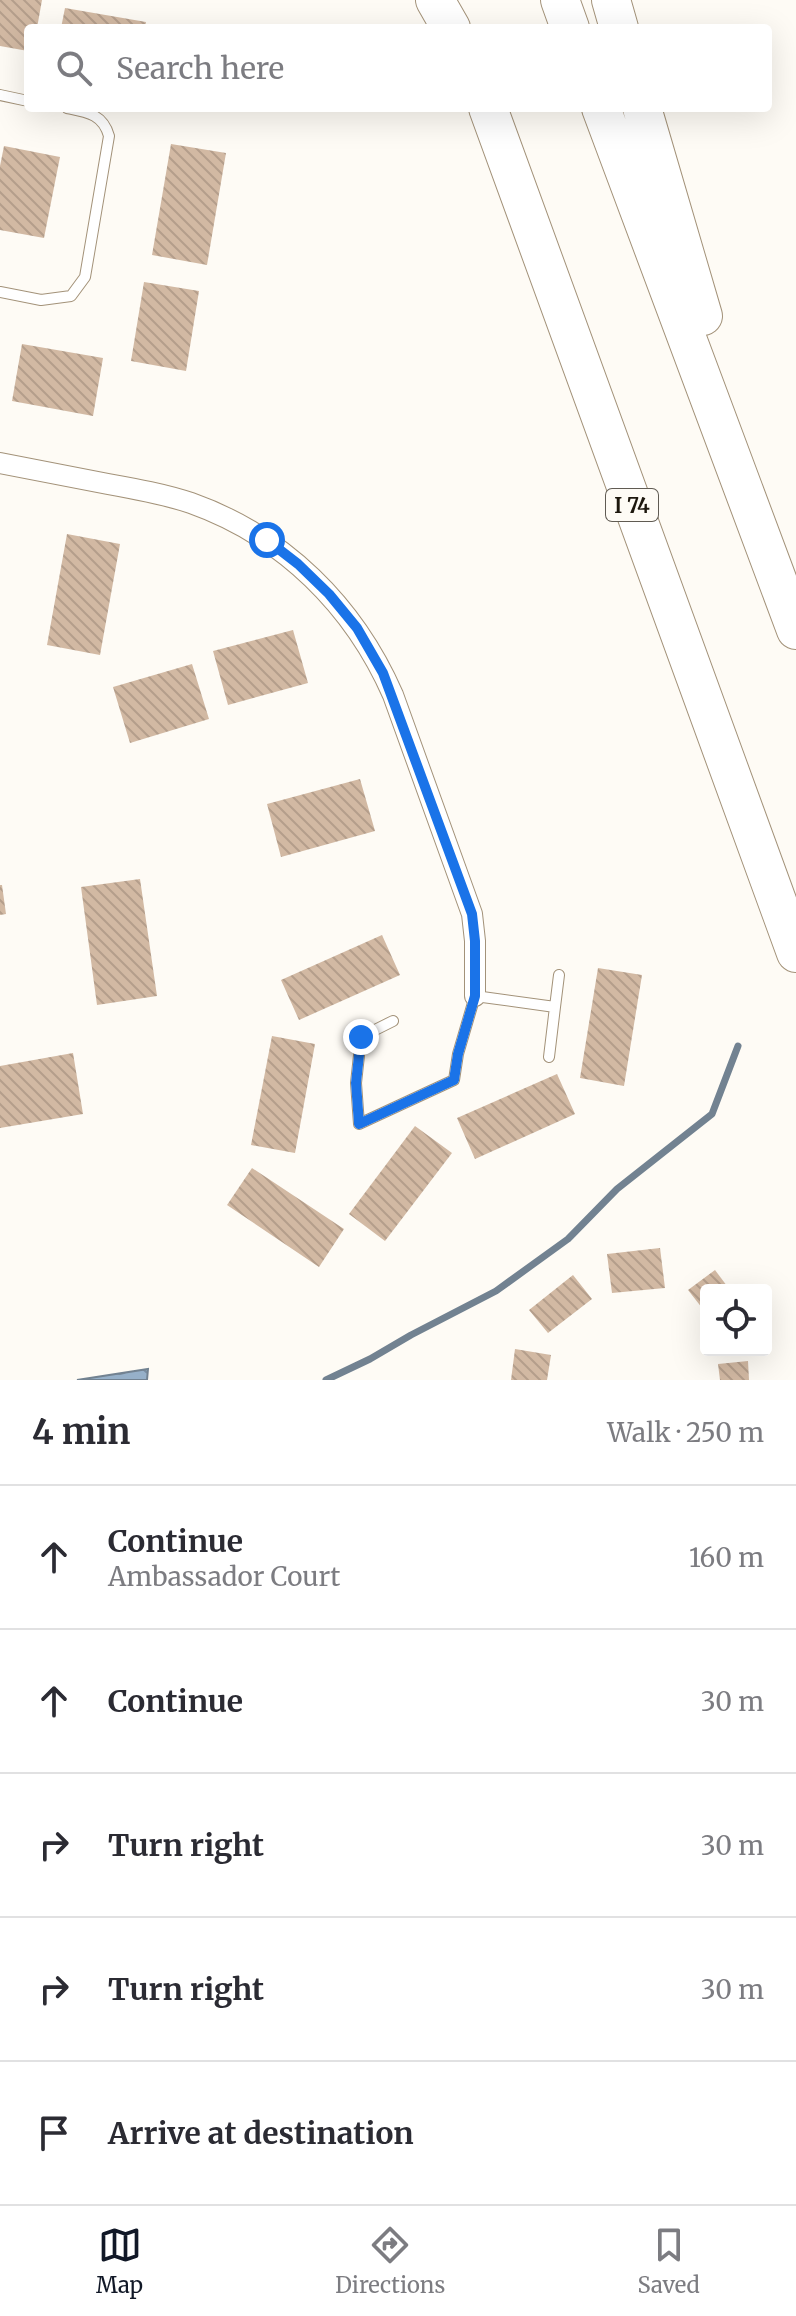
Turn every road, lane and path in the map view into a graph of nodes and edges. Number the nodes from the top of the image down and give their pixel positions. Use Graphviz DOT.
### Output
graph roads {
  1 [pos="435,0"];
  2 [pos="451,0"];
  3 [pos="560,0"];
  4 [pos="611,0"];
  5 [pos="449,24"];
  6 [pos="460,24"];
  7 [pos="569,24"];
  8 [pos="618,24"];
  9 [pos="0,95"];
  10 [pos="24,100"];
  11 [pos="88,112"];
  12 [pos="489,112"];
  13 [pos="602,112"];
  14 [pos="643,112"];
  15 [pos="0,292"];
  16 [pos="0,463"];
  17 [pos="795,626"];
  18 [pos="796,953"];
  19 [pos="559,975"];
  20 [pos="475,996"];
  21 [pos="555,1007"];
  22 [pos="393,1021"];
  23 [pos="549,1057"];
  1 -- 5 [label="highway"];
  2 -- 6 [label="highway"];
  3 -- 7 [label="highway"];
  4 -- 8 [label="highway"];
  9 -- 10 [label="lane"];
  11 -- 15 [label="lane"];
  12 -- 18 [label="highway, I 74"];
  13 -- 17 [label="highway"];
  14 -- 17 [label="highway"];
  16 -- 20 [label="street"];
  19 -- 21 [label="lane"];
  20 -- 21 [label="lane"];
  20 -- 22 [label="lane"];
  21 -- 23 [label="lane"];
}
